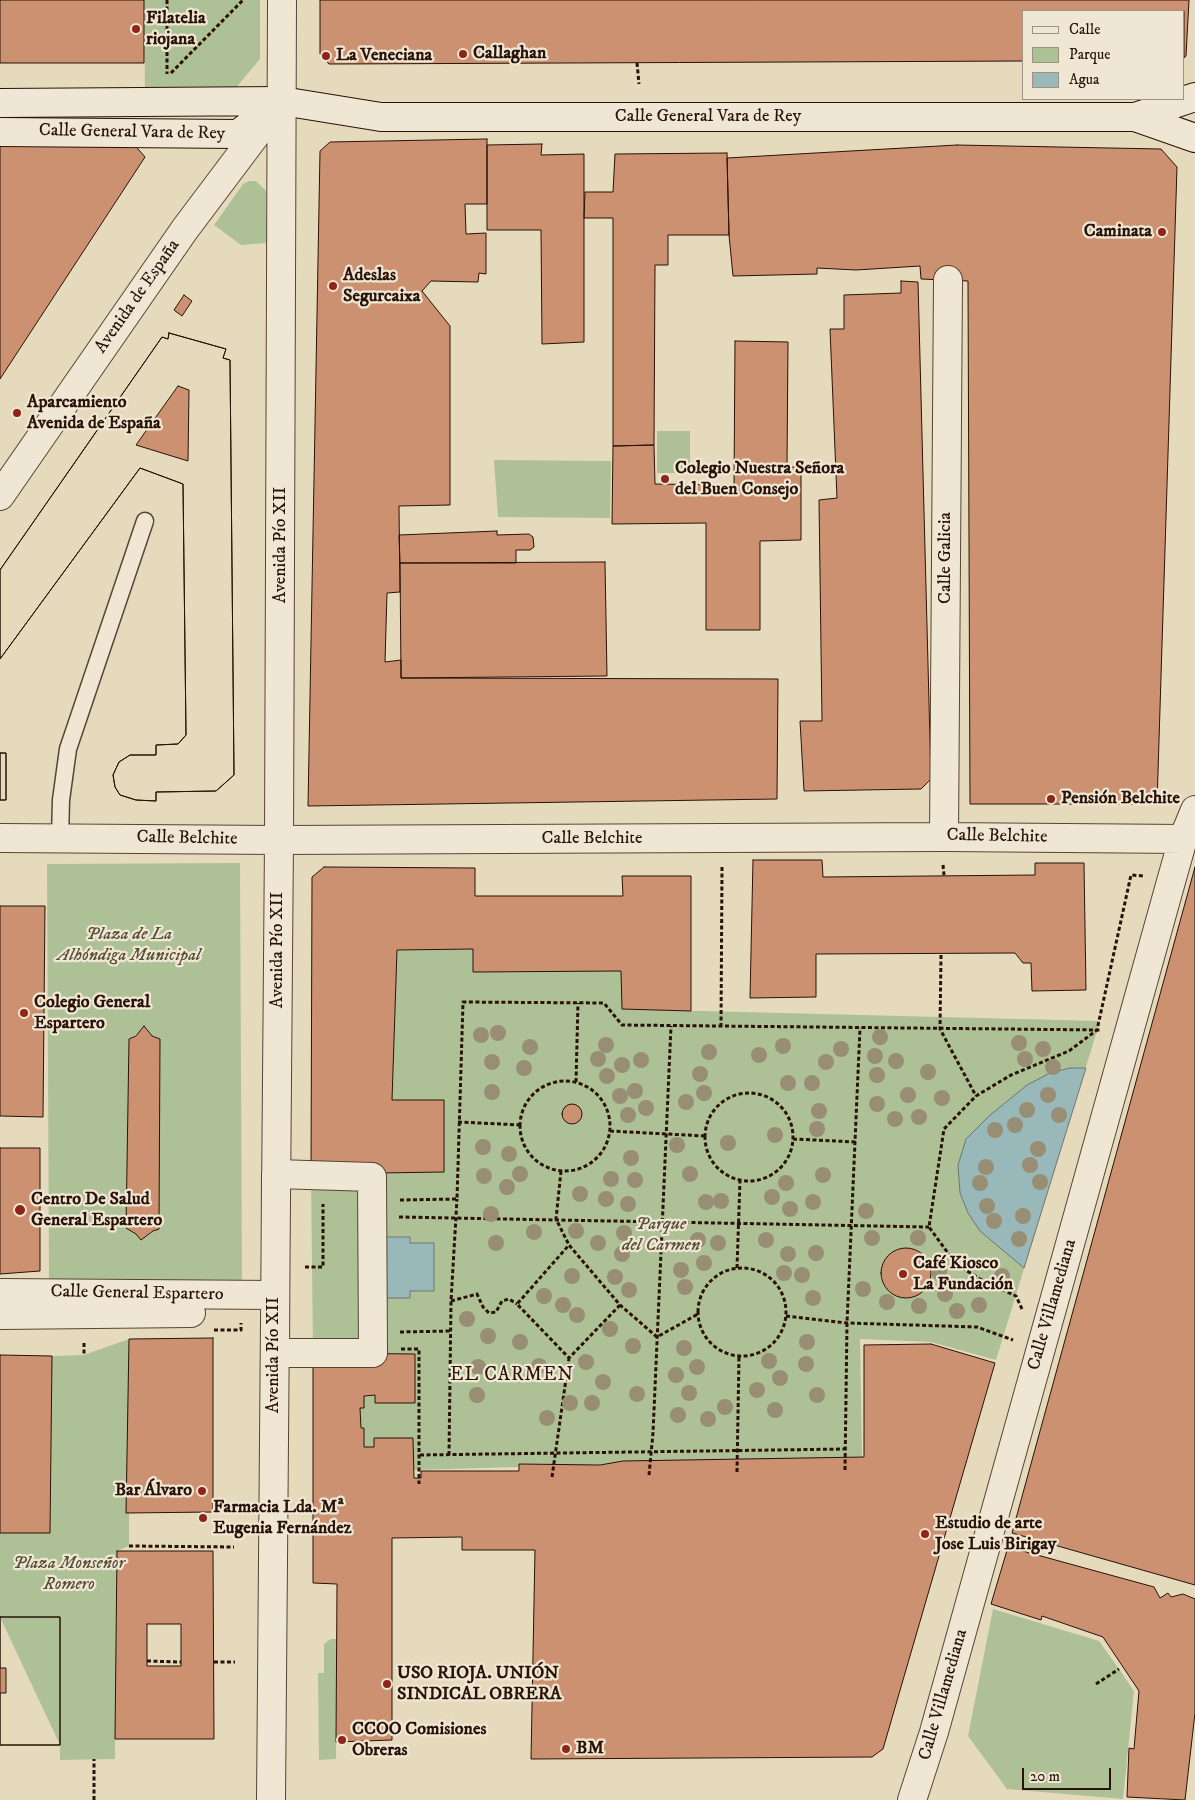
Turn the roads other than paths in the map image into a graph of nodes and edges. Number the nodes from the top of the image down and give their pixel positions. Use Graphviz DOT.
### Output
graph roads {
  1 [pos="282,0"];
  2 [pos="1195,98"];
  3 [pos="282,101"];
  4 [pos="0,103"];
  5 [pos="1135,117"];
  6 [pos="0,132"];
  7 [pos="1195,138"];
  8 [pos="948,280"];
  9 [pos="0,496"];
  10 [pos="145,521"];
  11 [pos="1195,810"];
  12 [pos="944,837"];
  13 [pos="0,838"];
  14 [pos="60,838"];
  15 [pos="1183,839"];
  16 [pos="279,840"];
  17 [pos="276,1174"];
  18 [pos="276,1267"];
  19 [pos="0,1294"];
  20 [pos="275,1295"];
  21 [pos="240,1312"];
  22 [pos="0,1315"];
  23 [pos="275,1353"];
  24 [pos="271,1800"];
  25 [pos="912,1800"];
  1 -- 3 [label="street, Avenida Pío XII"];
  2 -- 5 [label="street, Calle General Vara de Rey"];
  3 -- 4 [label="street, Calle General Vara de Rey"];
  3 -- 5 [label="street, Calle General Vara de Rey"];
  3 -- 6 [label="street, Calle General Vara de Rey"];
  3 -- 9 [label="street, Avenida de España"];
  3 -- 16 [label="street, Avenida Pío XII"];
  5 -- 7 [label="street, Calle General Vara de Rey"];
  8 -- 12 [label="street, Calle Galicia"];
  10 -- 14 [label="lane"];
  11 -- 15 [label="street, Calle Villamediana"];
  12 -- 15 [label="street, Calle Belchite"];
  12 -- 16 [label="street, Calle Belchite"];
  13 -- 14 [label="street, Calle Belchite"];
  14 -- 16 [label="street, Calle Belchite"];
  15 -- 25 [label="street, Calle Villamediana"];
  16 -- 17 [label="street, Avenida Pío XII"];
  17 -- 18 [label="street, Avenida Pío XII"];
  17 -- 23 [label="street"];
  18 -- 20 [label="street, Avenida Pío XII"];
  18 -- 23 [label="street"];
  19 -- 20 [label="street, Calle General Espartero"];
  20 -- 23 [label="street, Avenida Pío XII"];
  21 -- 22 [label="street"];
  23 -- 24 [label="street, Avenida Pío XII"];
}
